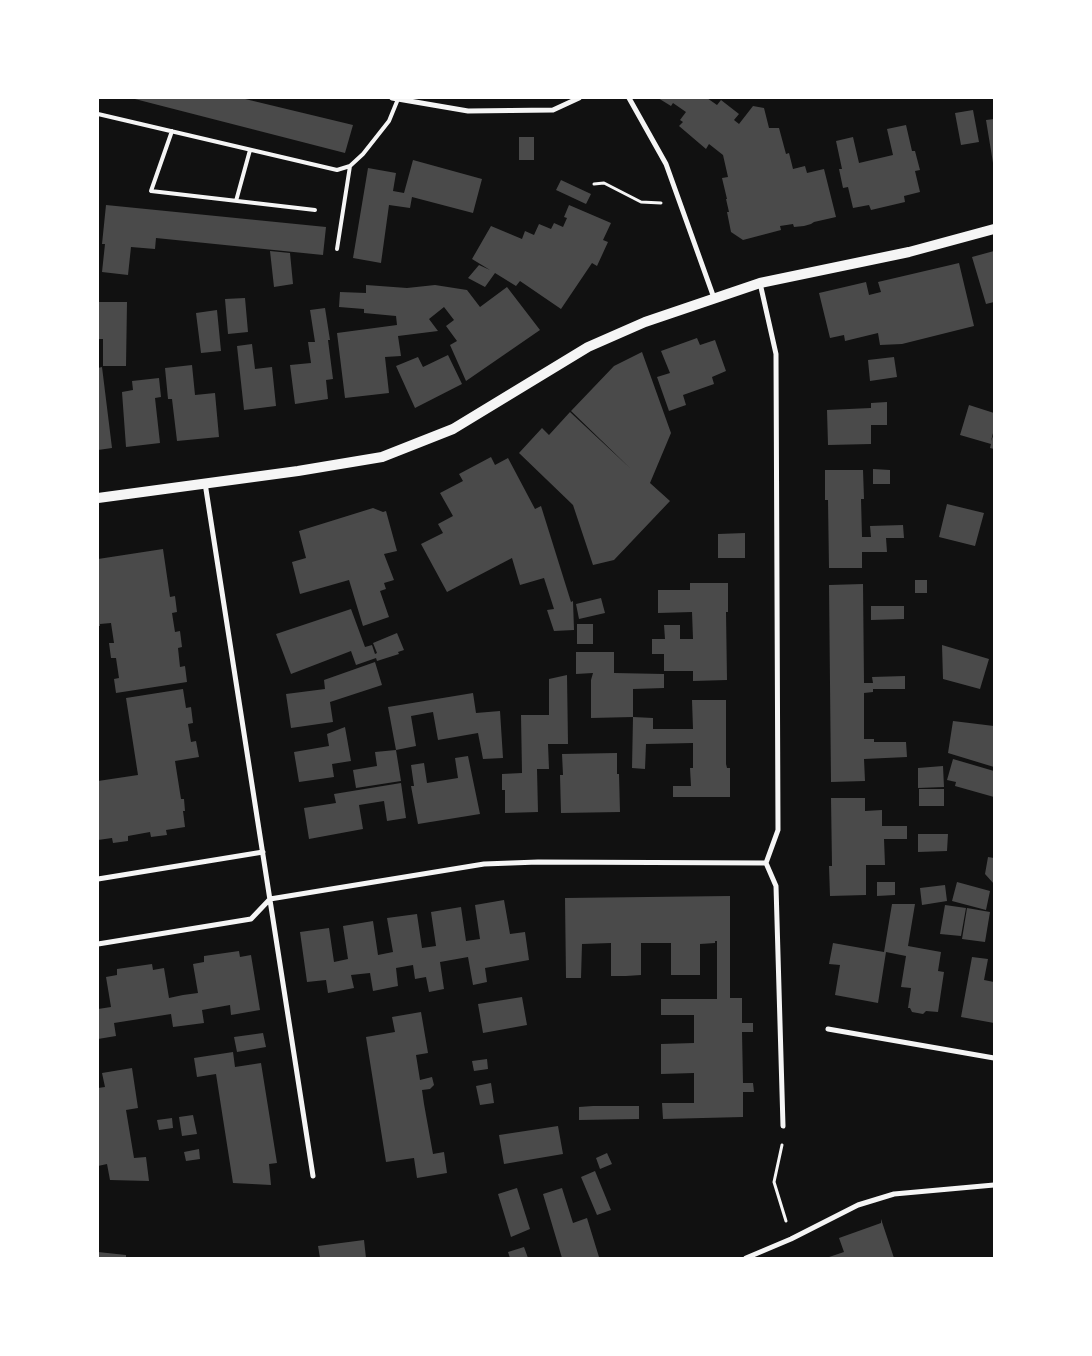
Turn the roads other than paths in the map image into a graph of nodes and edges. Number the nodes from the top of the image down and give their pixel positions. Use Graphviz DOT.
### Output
graph roads {
  1 [pos="395,98"];
  2 [pos="579,98"];
  3 [pos="629,98"];
  4 [pos="98,114"];
  5 [pos="172,131"];
  6 [pos="250,150"];
  7 [pos="350,166"];
  8 [pos="236,201"];
  9 [pos="315,210"];
  10 [pos="994,229"];
  11 [pos="337,249"];
  12 [pos="760,283"];
  13 [pos="714,298"];
  14 [pos="205,483"];
  15 [pos="98,498"];
  16 [pos="263,852"];
  17 [pos="766,863"];
  18 [pos="98,879"];
  19 [pos="270,899"];
  20 [pos="98,944"];
  21 [pos="828,1029"];
  22 [pos="994,1058"];
  23 [pos="783,1126"];
  24 [pos="313,1176"];
  25 [pos="994,1185"];
  26 [pos="746,1258"];
  1 -- 2 [label="street"];
  1 -- 7 [label="lane"];
  3 -- 13 [label="street"];
  4 -- 5 [label="lane"];
  5 -- 6 [label="lane"];
  5 -- 8 [label="lane"];
  6 -- 7 [label="lane"];
  6 -- 8 [label="lane"];
  7 -- 11 [label="lane"];
  8 -- 9 [label="lane"];
  10 -- 12 [label="main road"];
  12 -- 13 [label="main road"];
  12 -- 17 [label="street"];
  13 -- 14 [label="main road"];
  14 -- 15 [label="main road"];
  14 -- 16 [label="street"];
  16 -- 18 [label="street"];
  16 -- 19 [label="street"];
  17 -- 19 [label="street"];
  17 -- 23 [label="street"];
  19 -- 20 [label="street"];
  19 -- 24 [label="street"];
  21 -- 22 [label="street"];
  25 -- 26 [label="street"];
}
